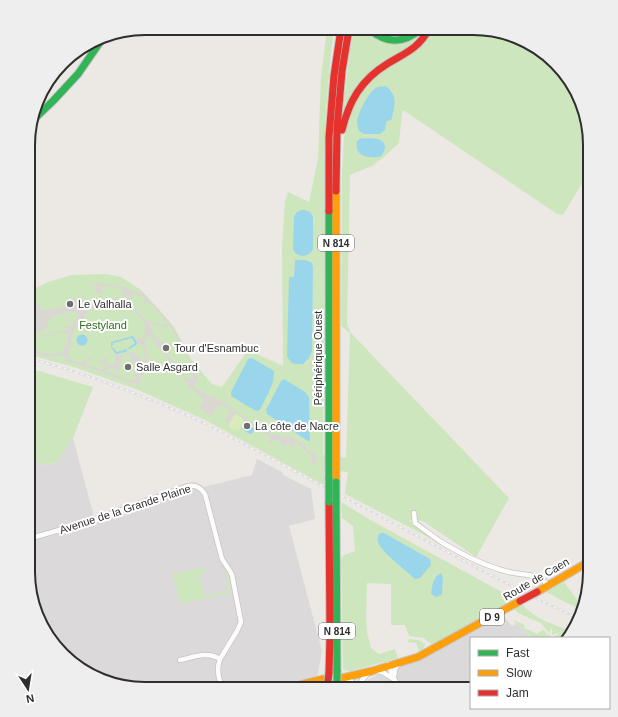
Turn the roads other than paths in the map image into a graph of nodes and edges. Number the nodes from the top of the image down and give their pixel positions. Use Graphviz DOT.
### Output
graph roads {
  1 [pos="340,35"];
  2 [pos="348,35"];
  3 [pos="377,35"];
  4 [pos="414,35"];
  5 [pos="425,35"];
  6 [pos="99,45"];
  7 [pos="40,114"];
  8 [pos="336,189"];
  9 [pos="333,456"];
  10 [pos="332,502"];
  11 [pos="414,514"];
  12 [pos="35,537"];
  13 [pos="583,565"];
  14 [pos="548,585"];
  15 [pos="430,650"];
  16 [pos="220,658"];
  17 [pos="180,660"];
  18 [pos="399,663"];
  19 [pos="388,664"];
  20 [pos="370,671"];
  21 [pos="345,675"];
  22 [pos="394,679"];
  23 [pos="220,682"];
  24 [pos="325,682"];
  25 [pos="341,682"];
  26 [pos="353,682"];
  27 [pos="358,682"];
  28 [pos="361,682"];
  29 [pos="396,682"];
  1 -- 9 [label="main road, Périphérique Ouest / N 814"];
  2 -- 8 [label="main road, Périphérique Ouest / N 814"];
  3 -- 4 [label="main road"];
  5 -- 8 [label="main road"];
  6 -- 7 [label="main road"];
  8 -- 9 [label="main road, Périphérique Ouest / N 814"];
  9 -- 10 [label="main road, Périphérique Ouest / N 814, bridge"];
  10 -- 21 [label="main road, Périphérique Ouest / N 814"];
  10 -- 24 [label="main road, Périphérique Ouest / N 814, bridge"];
  11 -- 14 [label="street"];
  12 -- 16 [label="street, Avenue de la Grande Plaine"];
  13 -- 14 [label="main road, Route de Caen / D 9"];
  14 -- 15 [label="main road, Route de Caen / D 9, bridge"];
  15 -- 18 [label="main road, Route de Caen / D 9"];
  15 -- 19 [label="main road, Route de Caen / D 9"];
  16 -- 17 [label="street"];
  16 -- 23 [label="street, Avenue de la Grande Plaine"];
  18 -- 19 [label="main road, Route de Caen / D 9"];
  18 -- 22 [label="street"];
  19 -- 20 [label="main road, Route de Caen / D 9"];
  19 -- 21 [label="main road, Route de Caen / D 9"];
  19 -- 22 [label="street"];
  20 -- 21 [label="main road, Route de Caen"];
  20 -- 22 [label="street"];
  20 -- 28 [label="street"];
  21 -- 25 [label="main road, Périphérique Ouest / N 814, bridge"];
  21 -- 26 [label="street"];
  21 -- 27 [label="street"];
  22 -- 29 [label="street"];
}
